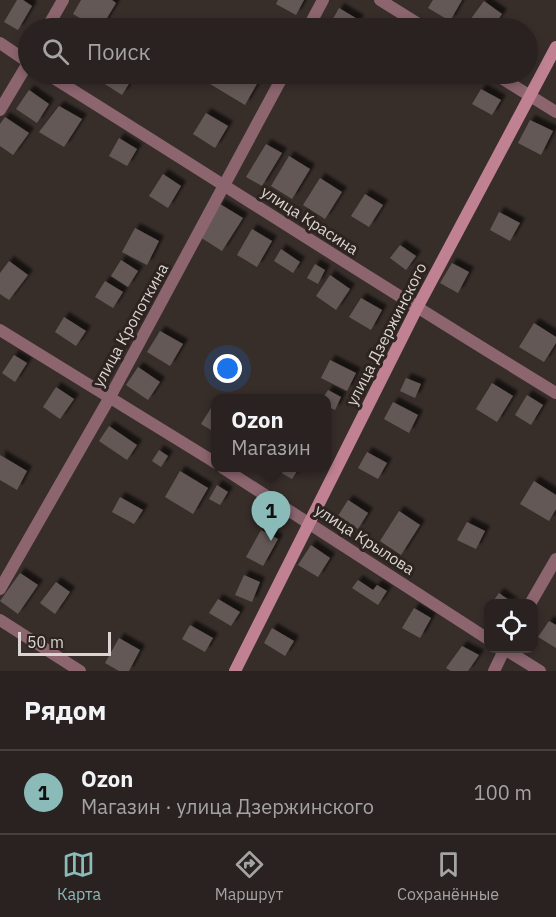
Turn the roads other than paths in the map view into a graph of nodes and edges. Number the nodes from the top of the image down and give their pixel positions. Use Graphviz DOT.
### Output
graph roads {
  1 [pos="63,0"];
  2 [pos="323,0"];
  3 [pos="380,0"];
  4 [pos="53,18"];
  5 [pos="313,18"];
  6 [pos="409,18"];
  7 [pos="0,43"];
  8 [pos="556,46"];
  9 [pos="18,55"];
  10 [pos="18,79"];
  11 [pos="538,79"];
  12 [pos="63,84"];
  13 [pos="279,84"];
  14 [pos="511,84"];
  15 [pos="535,84"];
  16 [pos="529,95"];
  17 [pos="0,110"];
  18 [pos="556,112"];
  19 [pos="225,185"];
  20 [pos="417,308"];
  21 [pos="0,330"];
  22 [pos="556,393"];
  23 [pos="110,397"];
  24 [pos="211,460"];
  25 [pos="229,472"];
  26 [pos="309,522"];
  27 [pos="556,559"];
  28 [pos="0,589"];
  29 [pos="532,599"];
  30 [pos="0,620"];
  31 [pos="484,636"];
  32 [pos="502,653"];
  33 [pos="511,653"];
  34 [pos="80,671"];
  35 [pos="235,671"];
  36 [pos="494,671"];
  37 [pos="540,671"];
  1 -- 4 [label="street"];
  2 -- 5 [label="street"];
  3 -- 6 [label="street"];
  7 -- 9 [label="street"];
  8 -- 11 [label="street, улица Дзержинского"];
  10 -- 17 [label="street"];
  12 -- 19 [label="street, улица Красина"];
  13 -- 19 [label="street, улица Кропоткина"];
  14 -- 16 [label="street"];
  15 -- 16 [label="street, улица Дзержинского"];
  16 -- 18 [label="street"];
  16 -- 20 [label="street, улица Дзержинского"];
  19 -- 20 [label="street, улица Красина"];
  19 -- 23 [label="street, улица Кропоткина"];
  20 -- 22 [label="street, улица Красина"];
  20 -- 26 [label="street, улица Дзержинского"];
  21 -- 23 [label="street"];
  23 -- 24 [label="street"];
  23 -- 28 [label="street, улица Кропоткина"];
  25 -- 26 [label="street, улица Крылова"];
  26 -- 31 [label="street, улица Крылова"];
  26 -- 35 [label="street, улица Дзержинского"];
  27 -- 29 [label="street"];
  30 -- 34 [label="street"];
  32 -- 36 [label="street"];
  33 -- 37 [label="street"];
}
